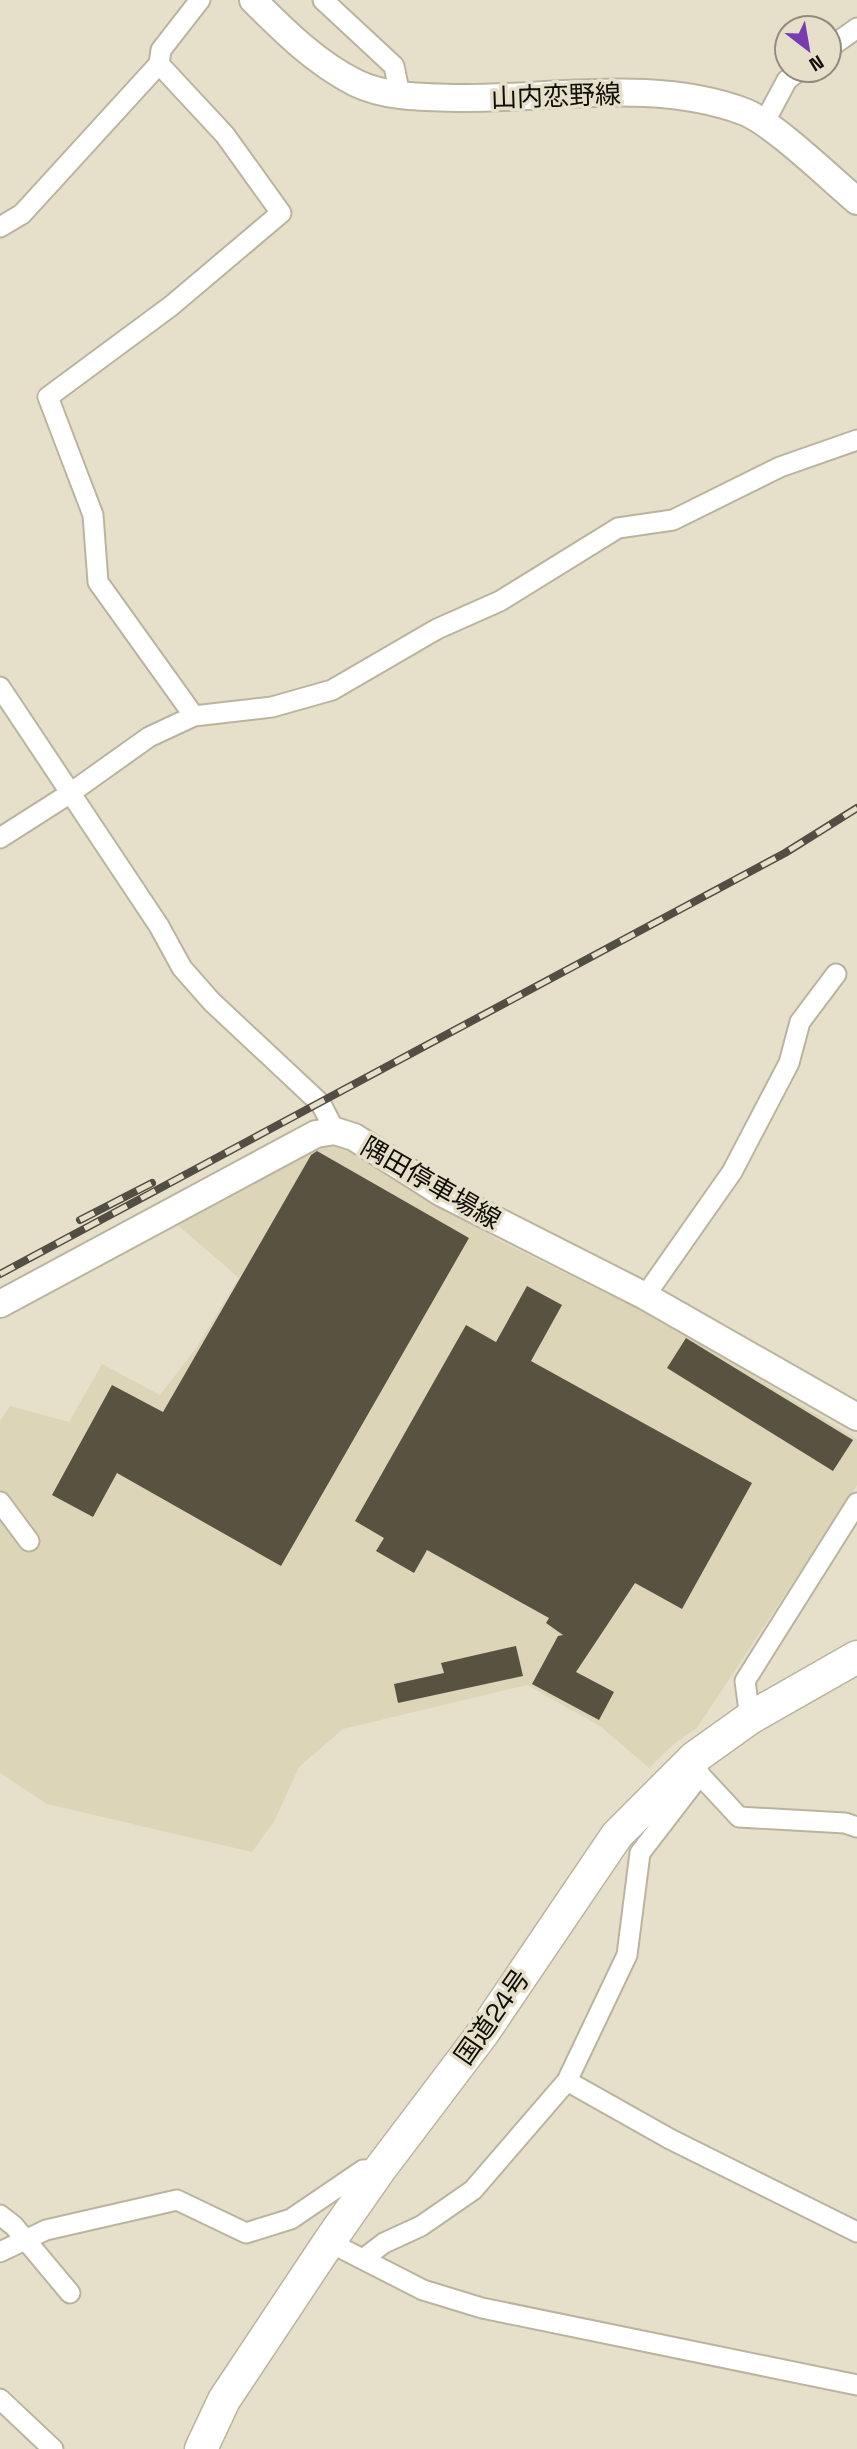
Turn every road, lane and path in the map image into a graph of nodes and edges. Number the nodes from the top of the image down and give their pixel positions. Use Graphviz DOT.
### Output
graph roads {
  1 [pos="200,0"];
  2 [pos="253,0"];
  3 [pos="323,0"];
  4 [pos="159,64"];
  5 [pos="786,84"];
  6 [pos="400,95"];
  7 [pos="764,123"];
  8 [pos="857,201"];
  9 [pos="0,227"];
  10 [pos="857,440"];
  11 [pos="0,688"];
  12 [pos="194,716"];
  13 [pos="69,794"];
  14 [pos="0,838"];
  15 [pos="836,974"];
  16 [pos="335,1132"];
  17 [pos="645,1296"];
  18 [pos="0,1304"];
  19 [pos="857,1417"];
  20 [pos="0,1502"];
  21 [pos="857,1503"];
  22 [pos="29,1541"];
  23 [pos="857,1657"];
  24 [pos="750,1718"];
  25 [pos="697,1766"];
  26 [pos="857,1827"];
  27 [pos="568,2081"];
  28 [pos="380,2169"];
  29 [pos="0,2215"];
  30 [pos="857,2232"];
  31 [pos="26,2239"];
  32 [pos="329,2242"];
  33 [pos="0,2252"];
  34 [pos="363,2259"];
  35 [pos="70,2292"];
  36 [pos="857,2385"];
  37 [pos="0,2399"];
  38 [pos="53,2449"];
  39 [pos="201,2449"];
  1 -- 4 [label="street"];
  2 -- 6 [label="main road, 山内恋野線"];
  3 -- 6 [label="street"];
  4 -- 9 [label="street"];
  4 -- 12 [label="street"];
  5 -- 7 [label="street"];
  6 -- 7 [label="main road, 山内恋野線"];
  7 -- 8 [label="main road, 山内恋野線"];
  10 -- 12 [label="street"];
  11 -- 13 [label="street"];
  12 -- 13 [label="street"];
  13 -- 14 [label="street"];
  13 -- 16 [label="street"];
  15 -- 17 [label="street"];
  16 -- 17 [label="main road, 隅田停車場線"];
  16 -- 18 [label="main road, 隅田停車場線"];
  17 -- 19 [label="main road, 隅田停車場線"];
  20 -- 22 [label="street"];
  21 -- 24 [label="street"];
  23 -- 24 [label="highway, 国道24号"];
  24 -- 25 [label="highway, 国道24号"];
  25 -- 26 [label="street"];
  25 -- 27 [label="street"];
  25 -- 28 [label="highway, 国道24号"];
  27 -- 30 [label="street"];
  27 -- 34 [label="street"];
  28 -- 31 [label="street"];
  28 -- 32 [label="highway, 国道24号"];
  29 -- 31 [label="street"];
  31 -- 33 [label="street"];
  31 -- 35 [label="street"];
  32 -- 34 [label="street"];
  32 -- 39 [label="highway, 国道24号"];
  34 -- 36 [label="street"];
  37 -- 38 [label="street"];
}
